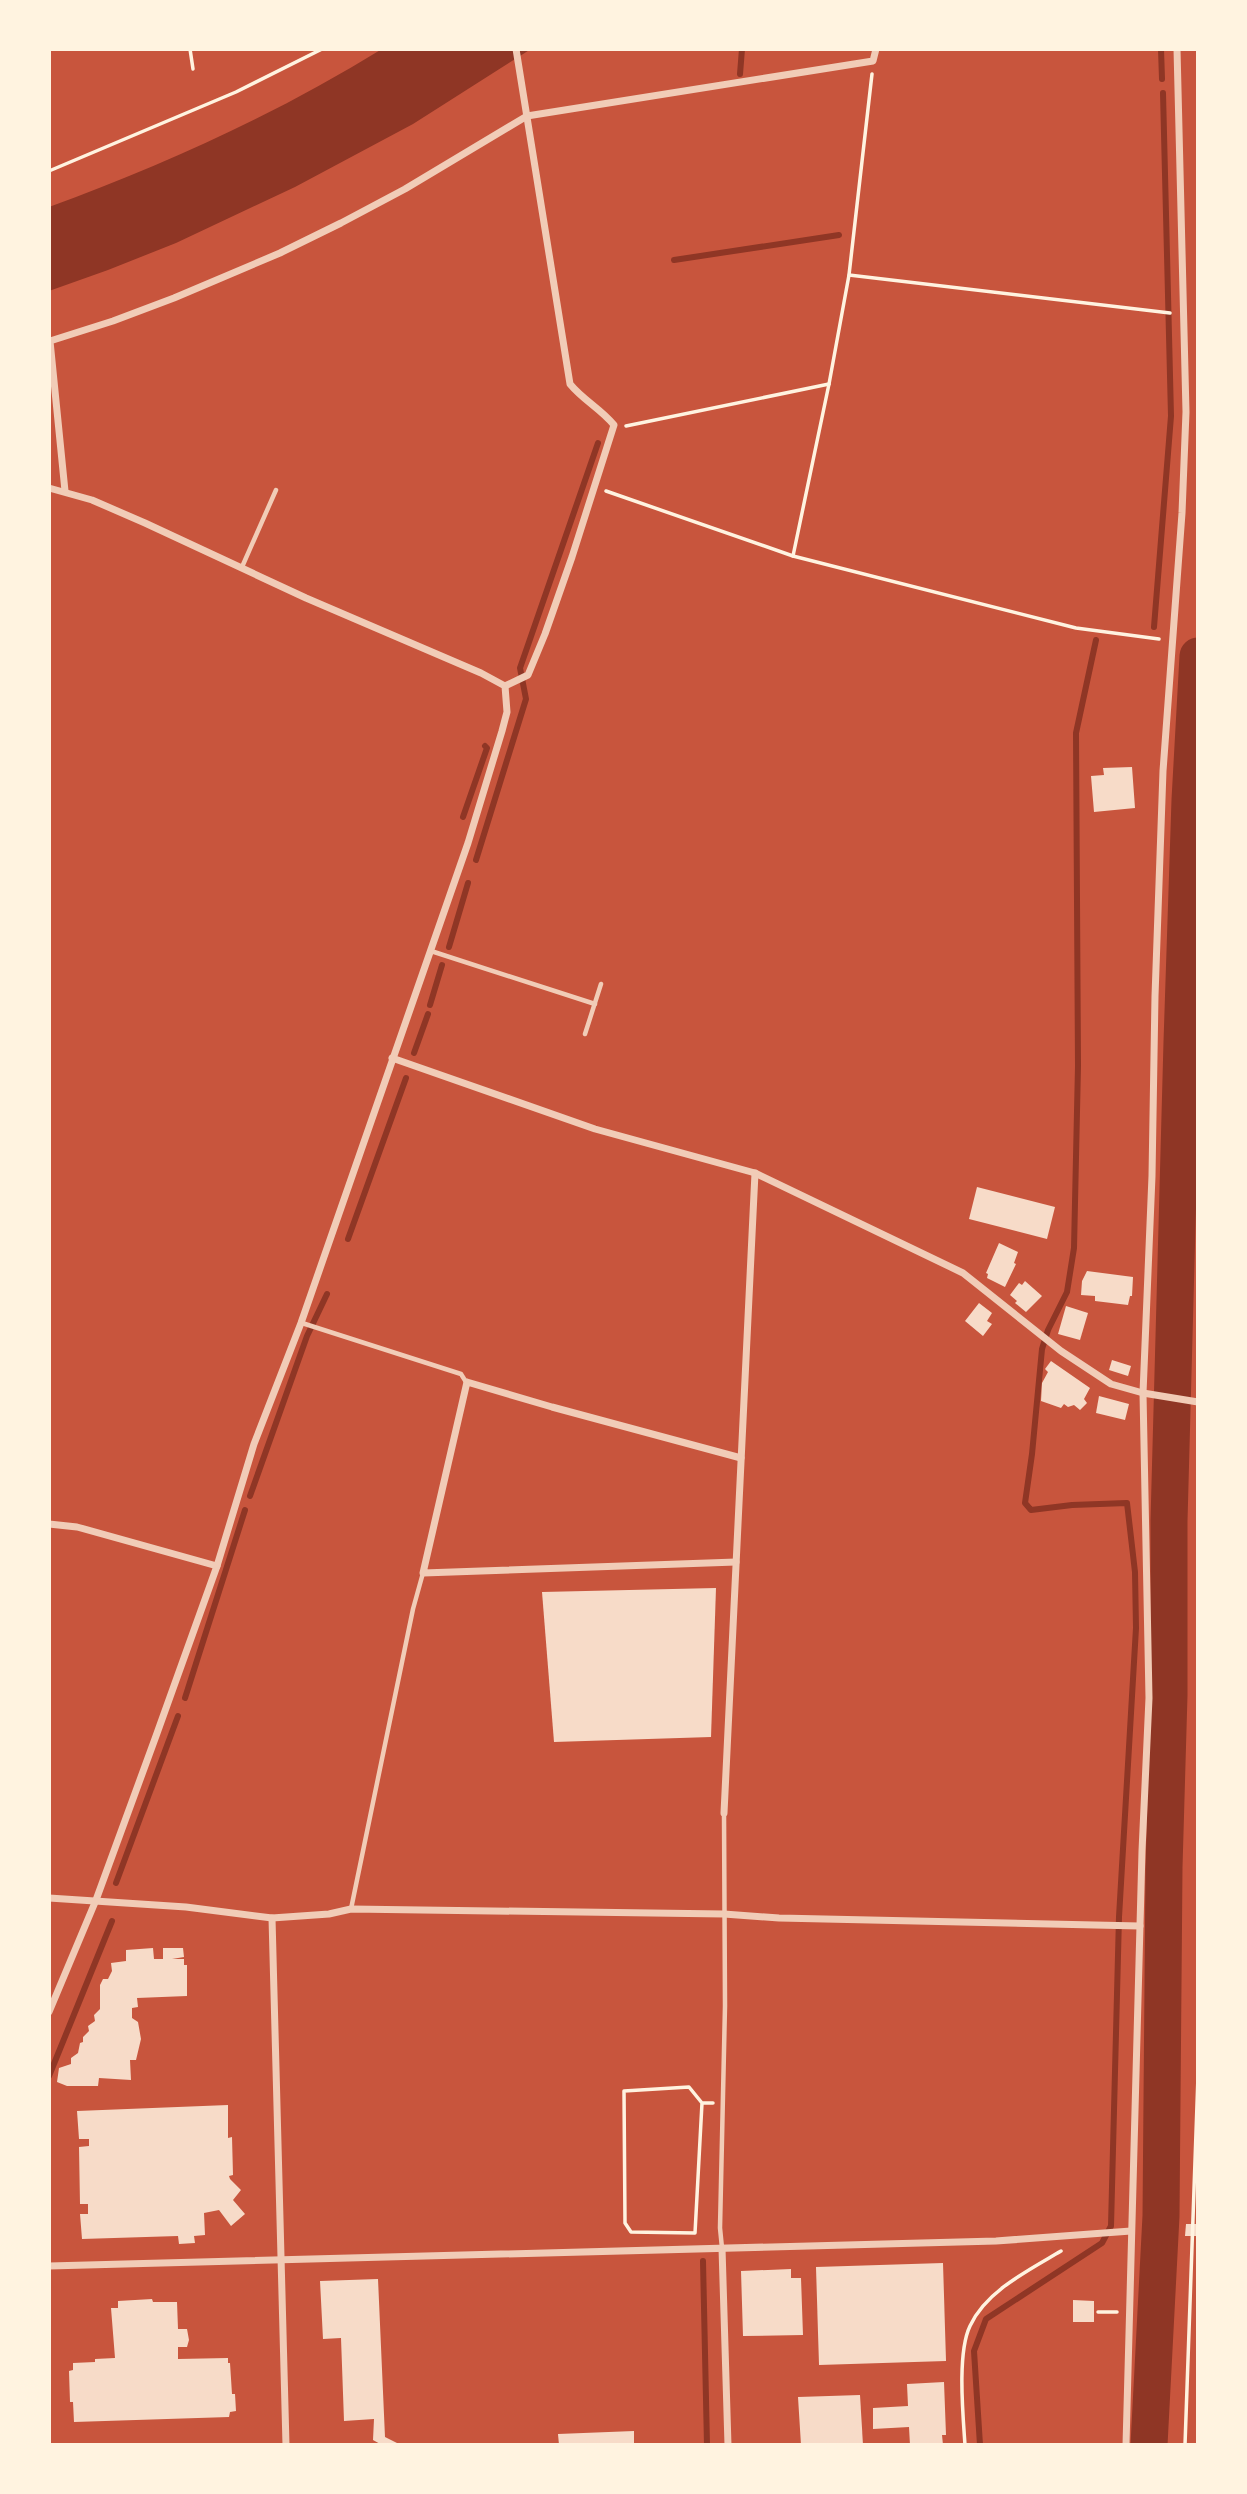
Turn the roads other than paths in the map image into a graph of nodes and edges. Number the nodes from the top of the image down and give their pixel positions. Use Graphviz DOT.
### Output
graph roads {
  1 [pos="516,49"];
  2 [pos="876,49"];
  3 [pos="1178,49"];
  4 [pos="527,114"];
  5 [pos="49,488"];
  6 [pos="65,491"];
  7 [pos="275,491"];
  8 [pos="242,568"];
  9 [pos="505,685"];
  10 [pos="431,951"];
  11 [pos="601,984"];
  12 [pos="595,1004"];
  13 [pos="585,1034"];
  14 [pos="392,1058"];
  15 [pos="755,1173"];
  16 [pos="301,1323"];
  17 [pos="467,1382"];
  18 [pos="1146,1393"];
  19 [pos="1194,1402"];
  20 [pos="741,1458"];
  21 [pos="49,1524"];
  22 [pos="736,1562"];
  23 [pos="216,1566"];
  24 [pos="423,1573"];
  25 [pos="724,1813"];
  26 [pos="49,1898"];
  27 [pos="96,1900"];
  28 [pos="351,1909"];
  29 [pos="724,1914"];
  30 [pos="272,1918"];
  31 [pos="1140,1926"];
  32 [pos="49,2012"];
  33 [pos="1131,2231"];
  34 [pos="722,2248"];
  35 [pos="280,2261"];
  36 [pos="49,2266"];
  37 [pos="286,2445"];
  38 [pos="728,2445"];
  39 [pos="1126,2445"];
  1 -- 4 [label="street"];
  2 -- 4 [label="street"];
  3 -- 18 [label="street"];
  4 -- 6 [label="street"];
  4 -- 9 [label="street"];
  5 -- 6 [label="street"];
  6 -- 8 [label="street"];
  7 -- 8 [label="lane"];
  8 -- 9 [label="street"];
  9 -- 10 [label="street"];
  10 -- 12 [label="lane"];
  10 -- 14 [label="street"];
  11 -- 12 [label="lane"];
  12 -- 13 [label="lane"];
  14 -- 15 [label="street"];
  14 -- 16 [label="street"];
  15 -- 18 [label="street"];
  15 -- 20 [label="street"];
  16 -- 17 [label="lane"];
  16 -- 23 [label="street"];
  17 -- 20 [label="street"];
  17 -- 24 [label="street"];
  18 -- 19 [label="street"];
  18 -- 31 [label="street"];
  20 -- 22 [label="street"];
  21 -- 23 [label="street"];
  22 -- 24 [label="street"];
  22 -- 25 [label="street"];
  23 -- 27 [label="street"];
  24 -- 28 [label="lane"];
  25 -- 29 [label="lane"];
  26 -- 27 [label="street"];
  27 -- 30 [label="street"];
  27 -- 32 [label="street"];
  28 -- 29 [label="street"];
  28 -- 30 [label="street"];
  29 -- 31 [label="street"];
  29 -- 34 [label="lane"];
  30 -- 35 [label="street"];
  31 -- 33 [label="street"];
  33 -- 34 [label="street"];
  33 -- 39 [label="street"];
  34 -- 35 [label="street"];
  34 -- 38 [label="street"];
  35 -- 36 [label="street"];
  35 -- 37 [label="street"];
}
